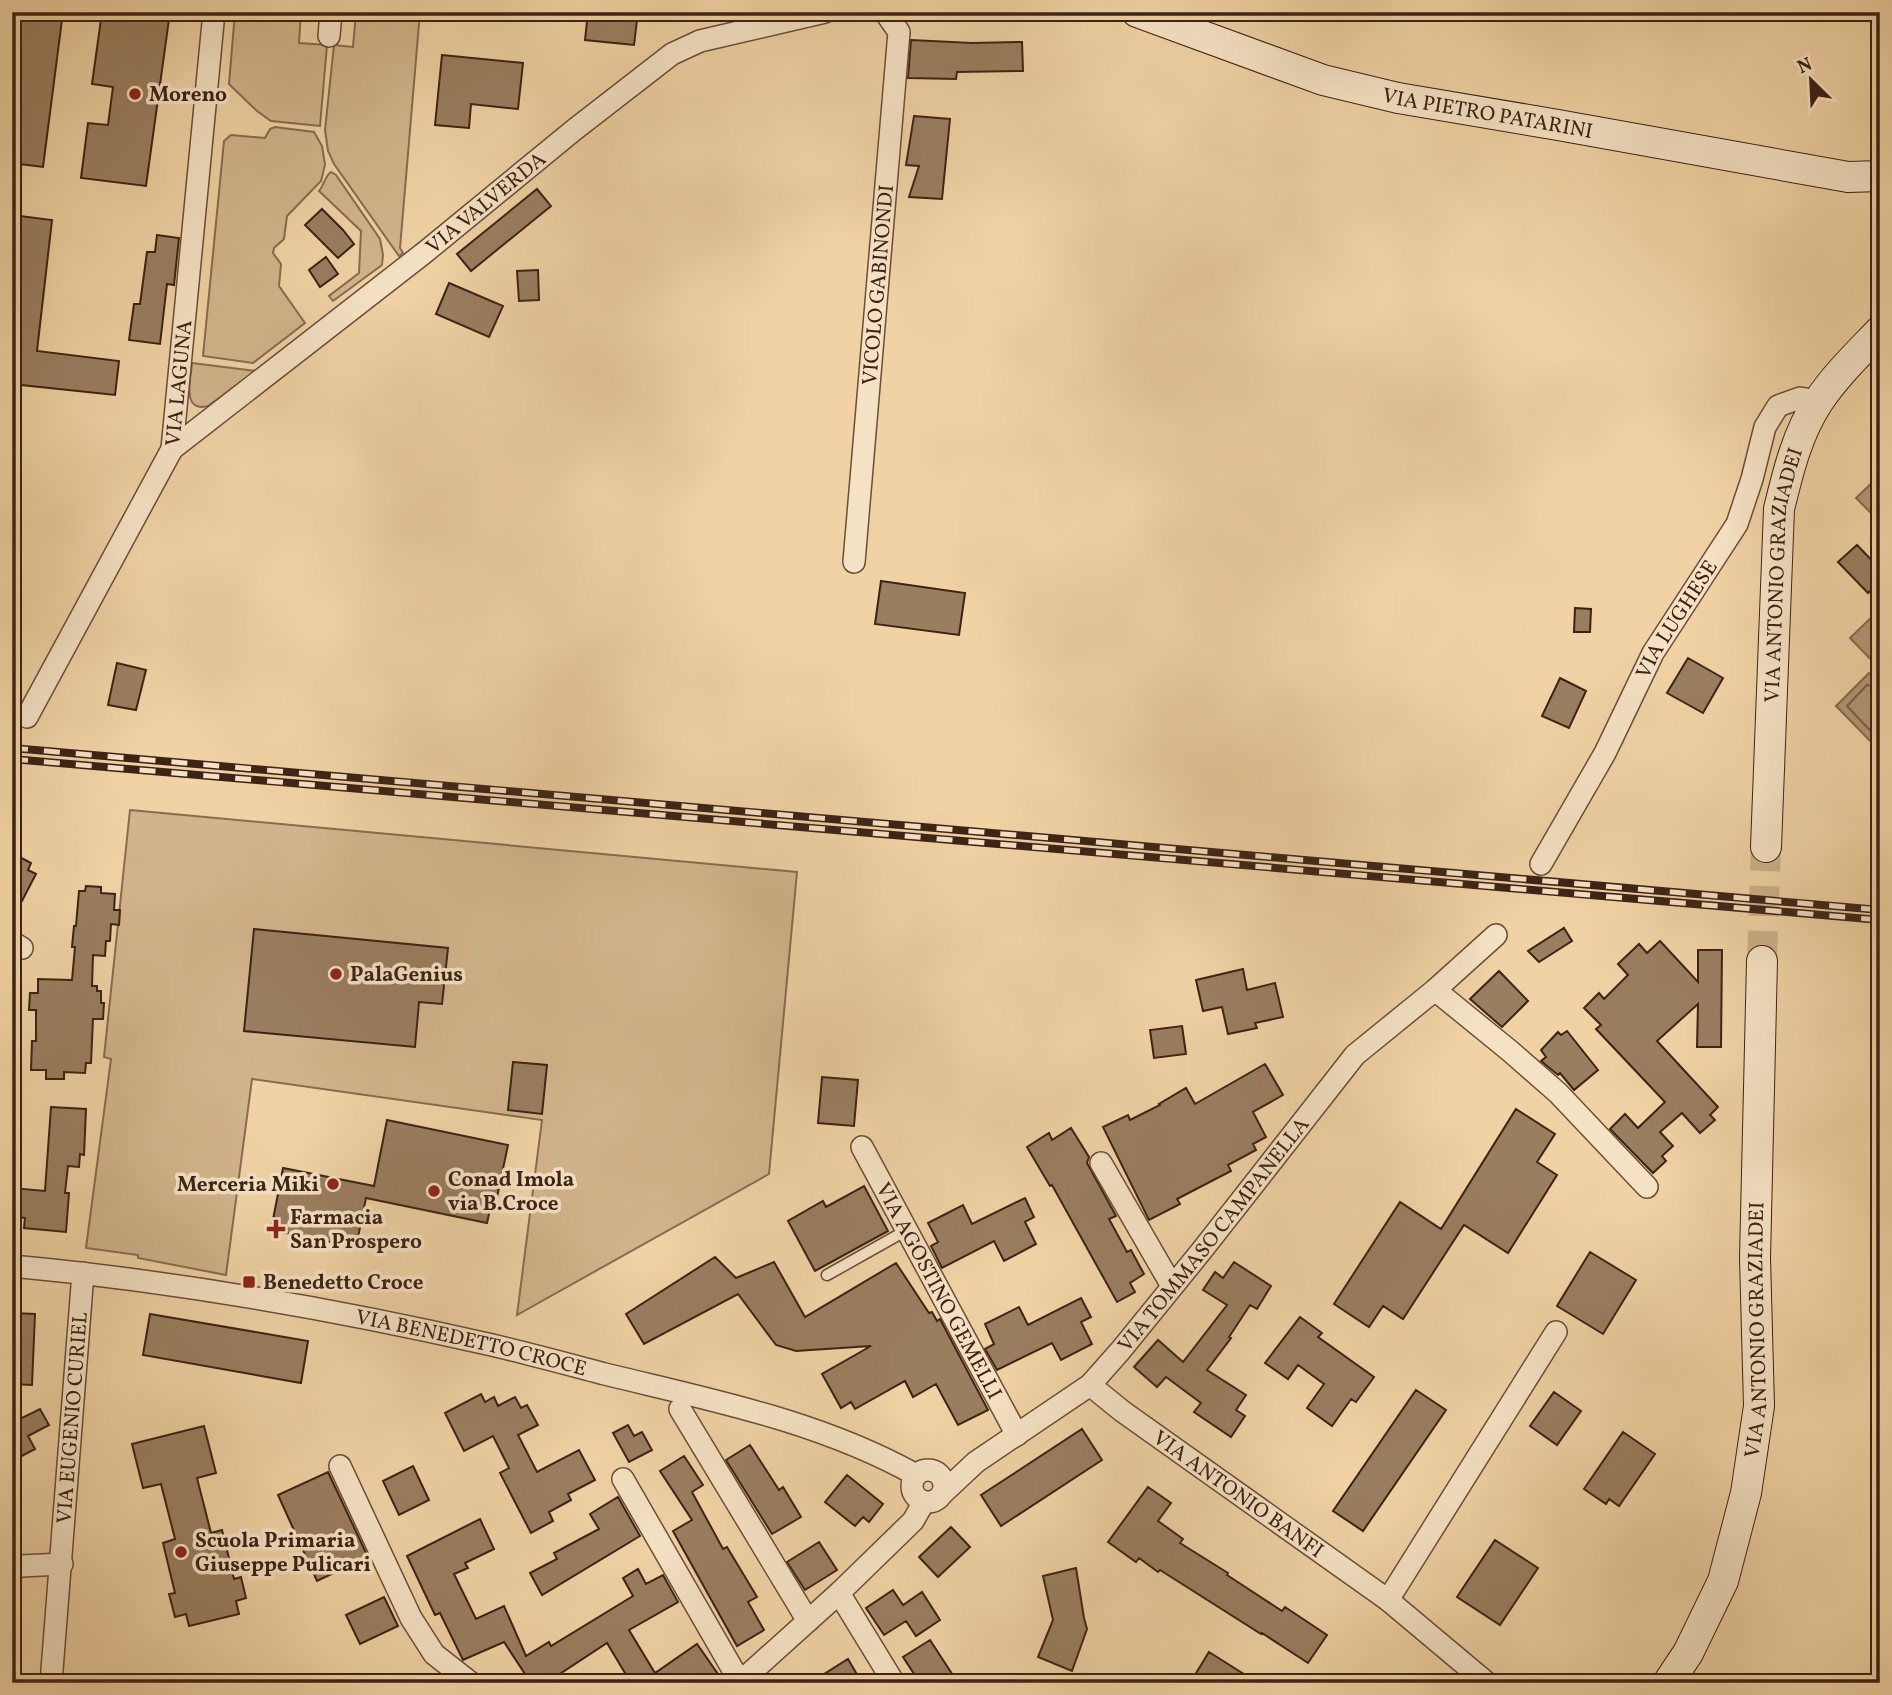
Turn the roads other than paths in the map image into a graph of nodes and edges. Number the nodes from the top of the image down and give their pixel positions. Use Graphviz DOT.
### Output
graph roads {
  1 [pos="214,12"];
  2 [pos="331,12"];
  3 [pos="825,12"];
  4 [pos="885,12"];
  5 [pos="1137,12"];
  6 [pos="329,36"];
  7 [pos="1880,176"];
  8 [pos="1848,177"];
  9 [pos="1880,197"];
  10 [pos="1880,331"];
  11 [pos="1819,401"];
  12 [pos="172,449"];
  13 [pos="854,562"];
  14 [pos="27,717"];
  15 [pos="1766,846"];
  16 [pos="1541,864"];
  17 [pos="1496,935"];
  18 [pos="1762,961"];
  19 [pos="1435,990"];
  20 [pos="862,1147"];
  21 [pos="1101,1163"];
  22 [pos="1647,1187"];
  23 [pos="906,1230"];
  24 [pos="12,1266"];
  25 [pos="83,1272"];
  26 [pos="827,1275"];
  27 [pos="1172,1286"];
  28 [pos="1556,1332"];
  29 [pos="1090,1385"];
  30 [pos="680,1409"];
  31 [pos="1017,1435"];
  32 [pos="340,1466"];
  33 [pos="916,1475"];
  34 [pos="623,1479"];
  35 [pos="941,1483"];
  36 [pos="921,1501"];
  37 [pos="62,1563"];
  38 [pos="12,1570"];
  39 [pos="839,1593"];
  40 [pos="1388,1600"];
  41 [pos="808,1620"];
  42 [pos="740,1682"];
  43 [pos="51,1683"];
  44 [pos="471,1683"];
  45 [pos="894,1683"];
  46 [pos="1487,1683"];
  47 [pos="1668,1683"];
  1 -- 12 [label="street, VIA LAGUNA"];
  2 -- 6 [label="street"];
  3 -- 12 [label="street, VIA VALVERDA"];
  4 -- 13 [label="street, VICOLO GABINONDI"];
  5 -- 8 [label="street, VIA PIETRO PATARINI"];
  7 -- 8 [label="street, VIA PIETRO PATARINI"];
  8 -- 9 [label="street, VIA PIETRO PATARINI"];
  10 -- 11 [label="street, VIA ANTONIO GRAZIADEI"];
  11 -- 15 [label="street, VIA ANTONIO GRAZIADEI"];
  11 -- 16 [label="street, VIA LUGHESE"];
  12 -- 14 [label="street, VIA LAGUNA"];
  17 -- 19 [label="street, VIA TOMMASO CAMPANELLA"];
  18 -- 47 [label="street, VIA ANTONIO GRAZIADEI"];
  19 -- 22 [label="street"];
  19 -- 27 [label="street, VIA TOMMASO CAMPANELLA"];
  20 -- 23 [label="street, VIA AGOSTINO GEMELLI"];
  21 -- 27 [label="street"];
  23 -- 26 [label="lane"];
  23 -- 31 [label="street, VIA AGOSTINO GEMELLI"];
  24 -- 25 [label="street, VIA BENEDETTO CROCE"];
  25 -- 33 [label="street, VIA BENEDETTO CROCE"];
  25 -- 37 [label="street, VIA EUGENIO CURIEL"];
  27 -- 29 [label="street, VIA TOMMASO CAMPANELLA"];
  28 -- 40 [label="street"];
  29 -- 31 [label="street, VIA TOMMASO CAMPANELLA"];
  29 -- 40 [label="street, VIA ANTONIO BANFI"];
  30 -- 41 [label="street"];
  31 -- 35 [label="street, VIA TOMMASO CAMPANELLA"];
  32 -- 44 [label="street"];
  33 -- 35 [label="street"];
  33 -- 36 [label="street"];
  34 -- 42 [label="street"];
  35 -- 36 [label="street, VIA TOMMASO CAMPANELLA"];
  36 -- 39 [label="street"];
  37 -- 38 [label="street"];
  37 -- 43 [label="street, VIA EUGENIO CURIEL"];
  39 -- 41 [label="street"];
  39 -- 45 [label="street"];
  40 -- 46 [label="street, VIA ANTONIO BANFI"];
  41 -- 42 [label="street"];
}
